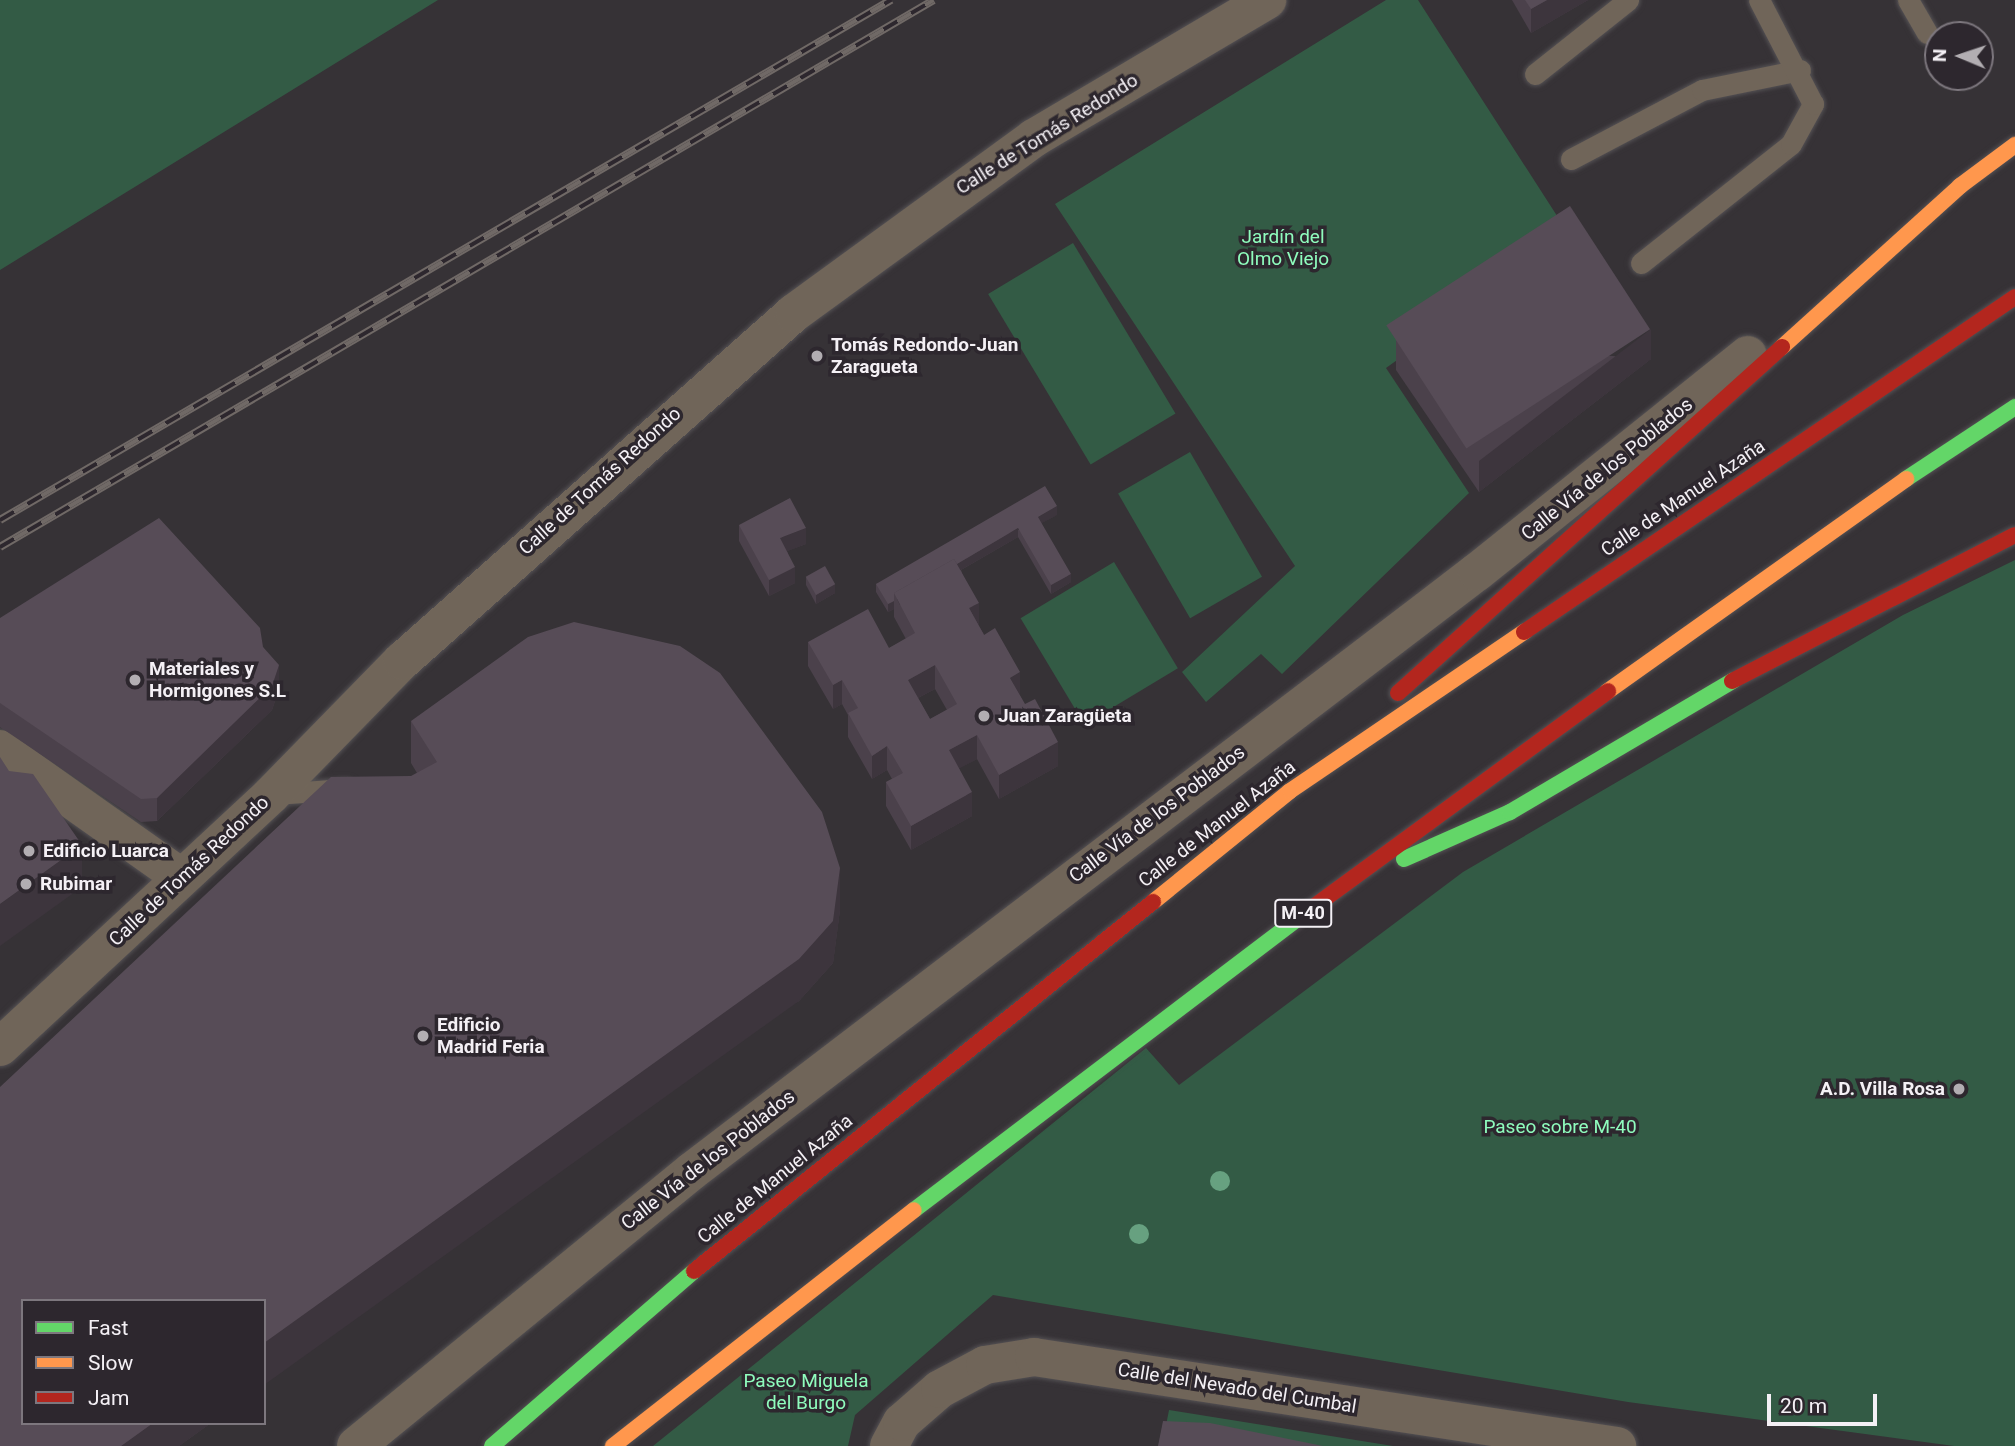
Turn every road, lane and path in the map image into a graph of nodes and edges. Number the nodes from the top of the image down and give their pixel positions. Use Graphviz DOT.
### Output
graph roads {
  1 [pos="1267,0"];
  2 [pos="1628,0"];
  3 [pos="1759,0"];
  4 [pos="1908,0"];
  5 [pos="1924,28"];
  6 [pos="1800,71"];
  7 [pos="1535,74"];
  8 [pos="2015,145"];
  9 [pos="1571,159"];
  10 [pos="1960,186"];
  11 [pos="1641,263"];
  12 [pos="2015,297"];
  13 [pos="2015,407"];
  14 [pos="2015,535"];
  15 [pos="0,749"];
  16 [pos="1290,791"];
  17 [pos="272,794"];
  18 [pos="367,794"];
  19 [pos="181,877"];
  20 [pos="1335,890"];
  21 [pos="0,1047"];
  22 [pos="356,1446"];
  23 [pos="492,1446"];
  24 [pos="612,1446"];
  25 [pos="889,1446"];
  26 [pos="1616,1446"];
  1 -- 17 [label="street, Calle de Tomás Redondo"];
  2 -- 7 [label="lane"];
  3 -- 6 [label="lane"];
  4 -- 5 [label="lane"];
  6 -- 9 [label="lane"];
  6 -- 11 [label="lane"];
  8 -- 10 [label="highway"];
  10 -- 16 [label="highway"];
  10 -- 22 [label="street, Calle Vía de los Poblados"];
  12 -- 16 [label="highway, Calle de Manuel Azaña"];
  13 -- 20 [label="highway, M-40"];
  14 -- 20 [label="highway"];
  15 -- 19 [label="street"];
  16 -- 23 [label="highway, Calle de Manuel Azaña"];
  17 -- 18 [label="lane"];
  17 -- 19 [label="street, Calle de Tomás Redondo"];
  19 -- 21 [label="street, Calle de Tomás Redondo"];
  20 -- 24 [label="highway, M-40"];
  25 -- 26 [label="street, Calle del Nevado del Cumbal"];
}
